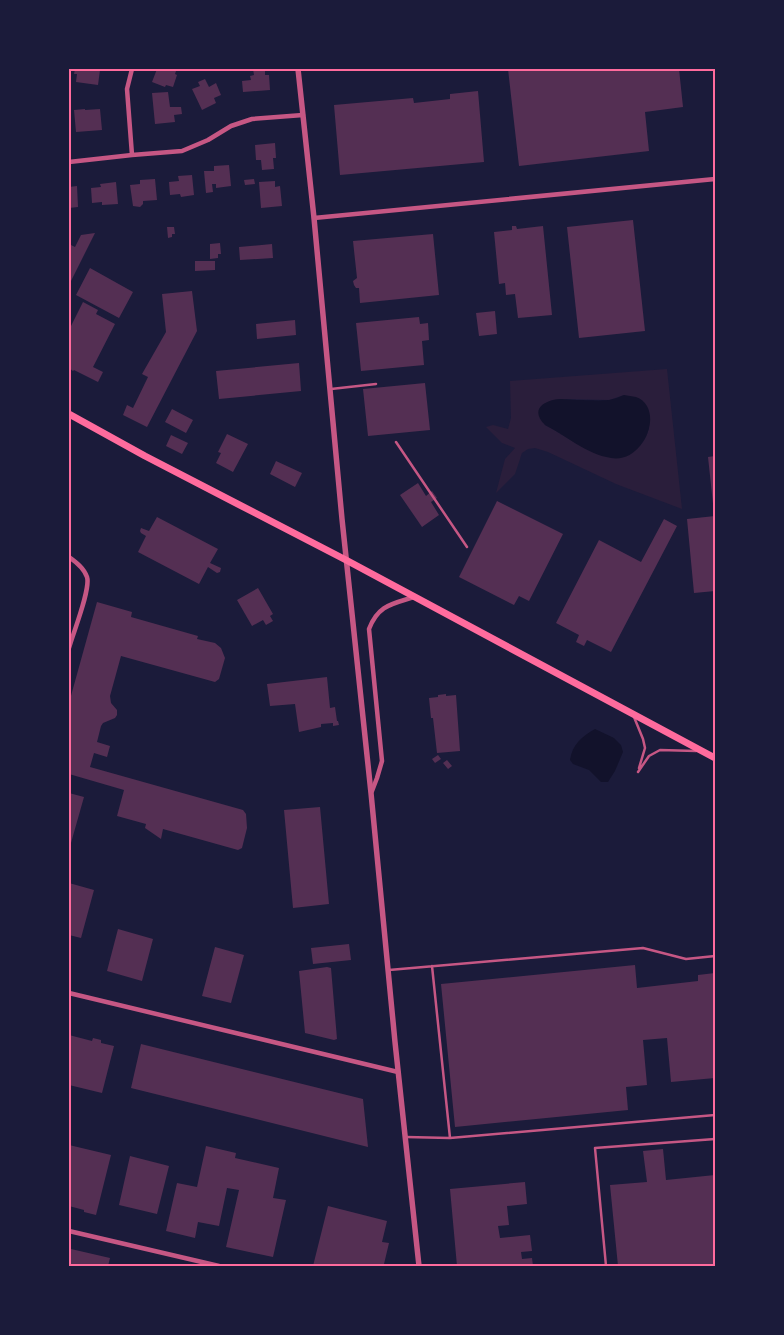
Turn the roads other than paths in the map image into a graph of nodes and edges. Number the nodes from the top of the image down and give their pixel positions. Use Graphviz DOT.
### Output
graph roads {
  1 [pos="132,69"];
  2 [pos="298,69"];
  3 [pos="302,115"];
  4 [pos="132,155"];
  5 [pos="69,162"];
  6 [pos="715,179"];
  7 [pos="314,218"];
  8 [pos="376,384"];
  9 [pos="330,389"];
  10 [pos="69,414"];
  11 [pos="396,442"];
  12 [pos="467,547"];
  13 [pos="69,557"];
  14 [pos="346,560"];
  15 [pos="414,597"];
  16 [pos="69,648"];
  17 [pos="632,714"];
  18 [pos="703,752"];
  19 [pos="715,758"];
  20 [pos="371,793"];
  21 [pos="715,956"];
  22 [pos="432,966"];
  23 [pos="388,970"];
  24 [pos="69,993"];
  25 [pos="398,1072"];
  26 [pos="715,1115"];
  27 [pos="406,1137"];
  28 [pos="450,1138"];
  29 [pos="715,1139"];
  30 [pos="69,1231"];
  31 [pos="219,1266"];
  32 [pos="419,1266"];
  33 [pos="606,1266"];
  1 -- 4 [label="street"];
  2 -- 3 [label="street"];
  3 -- 4 [label="street"];
  3 -- 7 [label="street"];
  4 -- 5 [label="street"];
  6 -- 7 [label="street"];
  7 -- 9 [label="street"];
  8 -- 9 [label="lane"];
  9 -- 14 [label="street"];
  10 -- 14 [label="main road"];
  11 -- 12 [label="lane"];
  13 -- 16 [label="street"];
  14 -- 15 [label="main road"];
  14 -- 20 [label="street"];
  15 -- 17 [label="main road"];
  15 -- 20 [label="street"];
  17 -- 18 [label="main road"];
  17 -- 18 [label="lane"];
  18 -- 19 [label="main road"];
  20 -- 23 [label="street"];
  21 -- 22 [label="lane"];
  22 -- 23 [label="lane"];
  22 -- 28 [label="lane"];
  23 -- 25 [label="street"];
  24 -- 25 [label="street"];
  25 -- 27 [label="street"];
  26 -- 28 [label="lane"];
  27 -- 28 [label="lane"];
  27 -- 32 [label="street"];
  29 -- 33 [label="lane"];
  30 -- 31 [label="street"];
}
